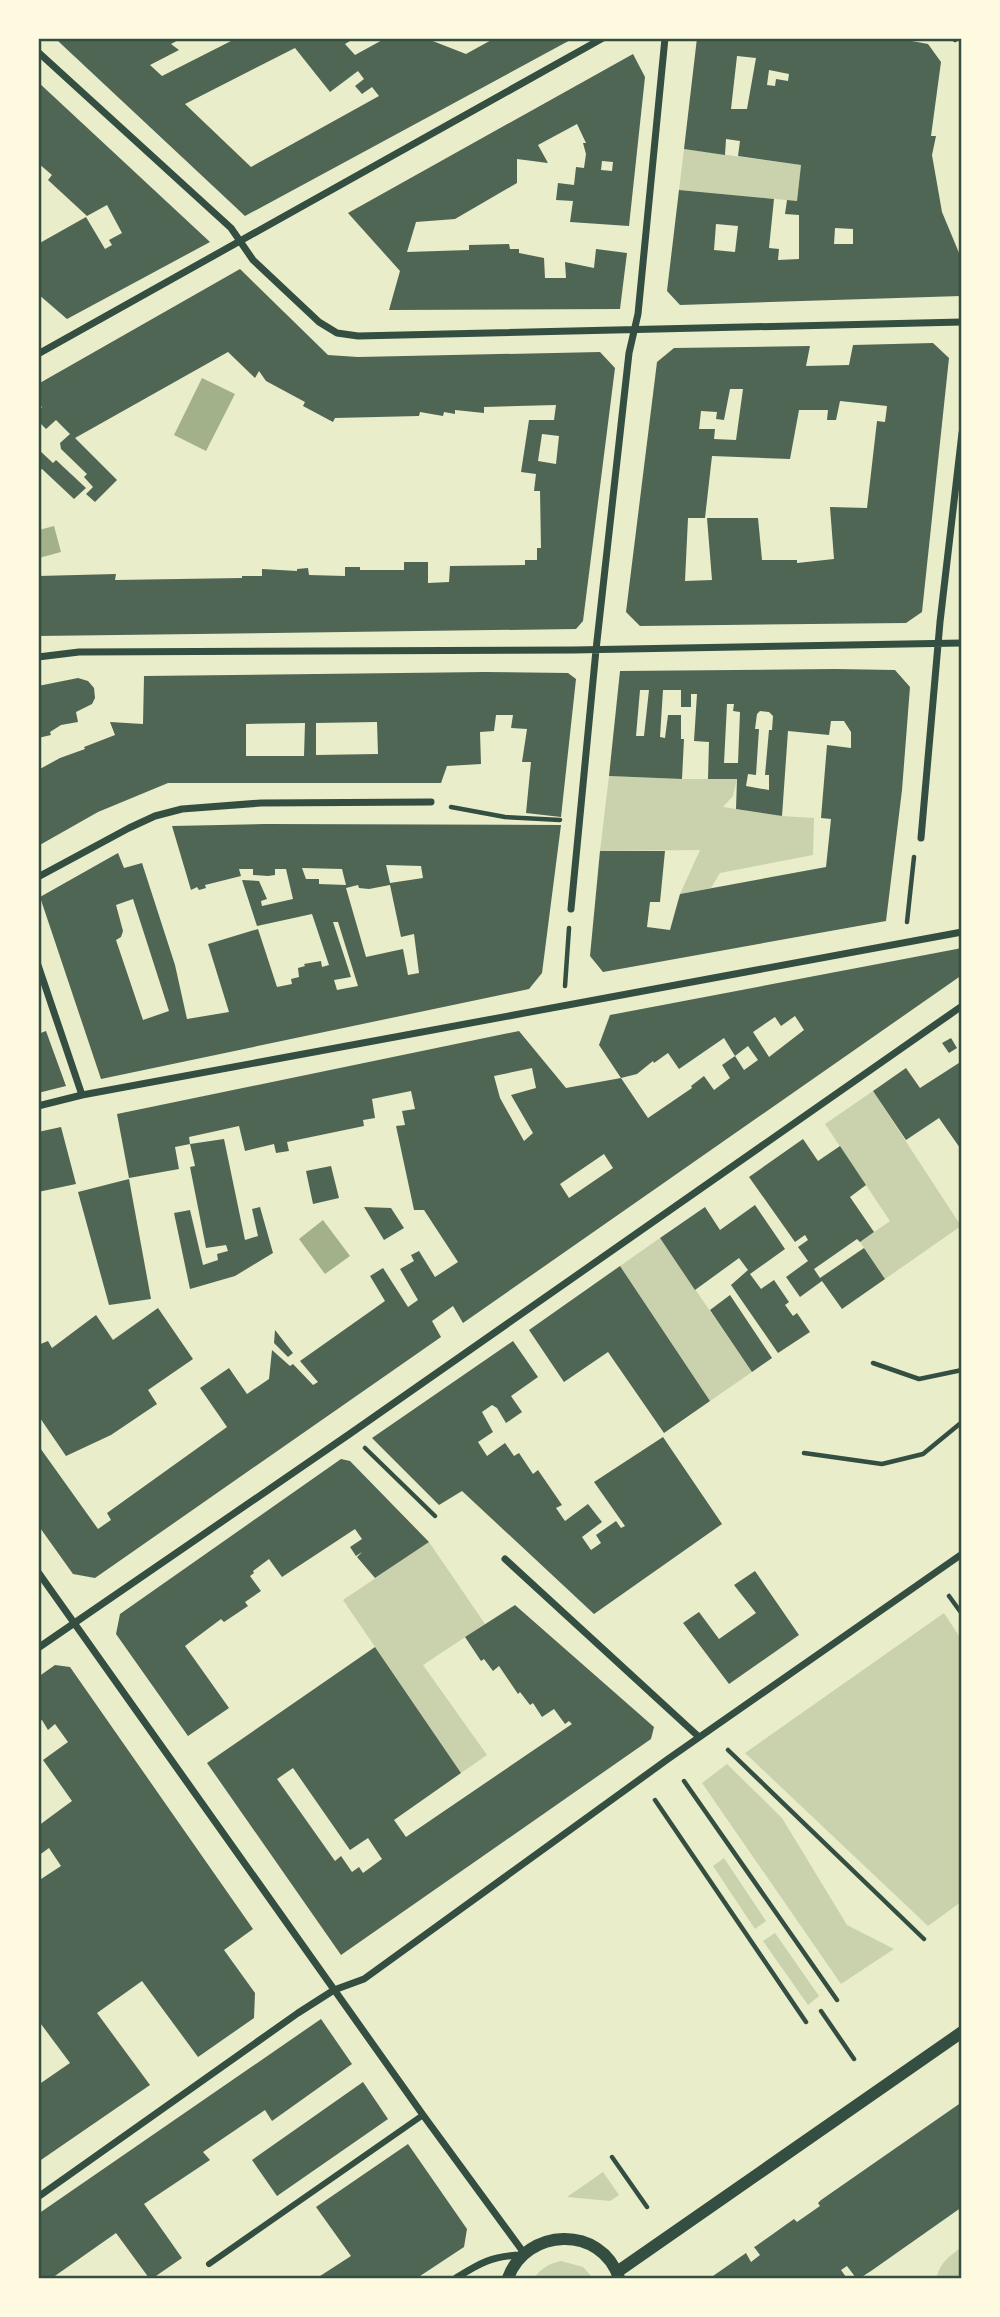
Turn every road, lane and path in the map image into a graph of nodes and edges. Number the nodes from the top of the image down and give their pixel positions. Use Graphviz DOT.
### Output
graph roads {
  1 [pos="603,38"];
  2 [pos="665,38"];
  3 [pos="38,52"];
  4 [pos="242,241"];
  5 [pos="961,322"];
  6 [pos="635,332"];
  7 [pos="38,354"];
  8 [pos="961,433"];
  9 [pos="938,643"];
  10 [pos="961,643"];
  11 [pos="596,650"];
  12 [pos="38,657"];
  13 [pos="435,804"];
  14 [pos="565,820"];
  15 [pos="921,838"];
  16 [pos="915,849"];
  17 [pos="38,877"];
  18 [pos="571,909"];
  19 [pos="569,922"];
  20 [pos="907,922"];
  21 [pos="961,932"];
  22 [pos="38,965"];
  23 [pos="565,986"];
  24 [pos="961,1006"];
  25 [pos="82,1095"];
  26 [pos="38,1106"];
  27 [pos="873,1363"];
  28 [pos="961,1370"];
  29 [pos="961,1422"];
  30 [pos="358,1441"];
  31 [pos="804,1453"];
  32 [pos="435,1516"];
  33 [pos="961,1554"];
  34 [pos="505,1559"];
  35 [pos="38,1572"];
  36 [pos="949,1596"];
  37 [pos="961,1614"];
  38 [pos="75,1624"];
  39 [pos="38,1648"];
  40 [pos="699,1737"];
  41 [pos="728,1750"];
  42 [pos="684,1781"];
  43 [pos="655,1800"];
  44 [pos="924,1940"];
  45 [pos="334,1990"];
  46 [pos="837,2000"];
  47 [pos="821,2011"];
  48 [pos="806,2022"];
  49 [pos="961,2032"];
  50 [pos="853,2059"];
  51 [pos="423,2115"];
  52 [pos="612,2157"];
  53 [pos="38,2197"];
  54 [pos="647,2207"];
  55 [pos="523,2254"];
  56 [pos="209,2264"];
  57 [pos="618,2275"];
  58 [pos="456,2278"];
  59 [pos="508,2278"];
  1 -- 4 [label="street"];
  2 -- 6 [label="street"];
  3 -- 4 [label="street"];
  4 -- 6 [label="street"];
  4 -- 7 [label="street"];
  5 -- 6 [label="street"];
  6 -- 11 [label="street"];
  8 -- 9 [label="street"];
  9 -- 10 [label="street"];
  9 -- 11 [label="street"];
  9 -- 15 [label="street"];
  11 -- 12 [label="street"];
  11 -- 18 [label="street"];
  13 -- 14 [label="path"];
  13 -- 17 [label="street"];
  16 -- 20 [label="path"];
  19 -- 23 [label="path"];
  21 -- 25 [label="street"];
  22 -- 25 [label="street"];
  24 -- 38 [label="street"];
  25 -- 26 [label="street"];
  27 -- 28 [label="path"];
  29 -- 31 [label="path"];
  30 -- 32 [label="path"];
  33 -- 40 [label="street"];
  34 -- 40 [label="street"];
  35 -- 38 [label="street"];
  36 -- 37 [label="path"];
  38 -- 39 [label="street"];
  38 -- 45 [label="street"];
  40 -- 45 [label="street"];
  41 -- 44 [label="path"];
  42 -- 46 [label="path"];
  43 -- 48 [label="path"];
  45 -- 51 [label="street"];
  45 -- 53 [label="street"];
  47 -- 50 [label="path"];
  49 -- 57 [label="street"];
  51 -- 55 [label="street"];
  51 -- 56 [label="street"];
  52 -- 54 [label="path"];
  55 -- 57 [label="street"];
  55 -- 58 [label="street"];
  55 -- 59 [label="street"];
}
